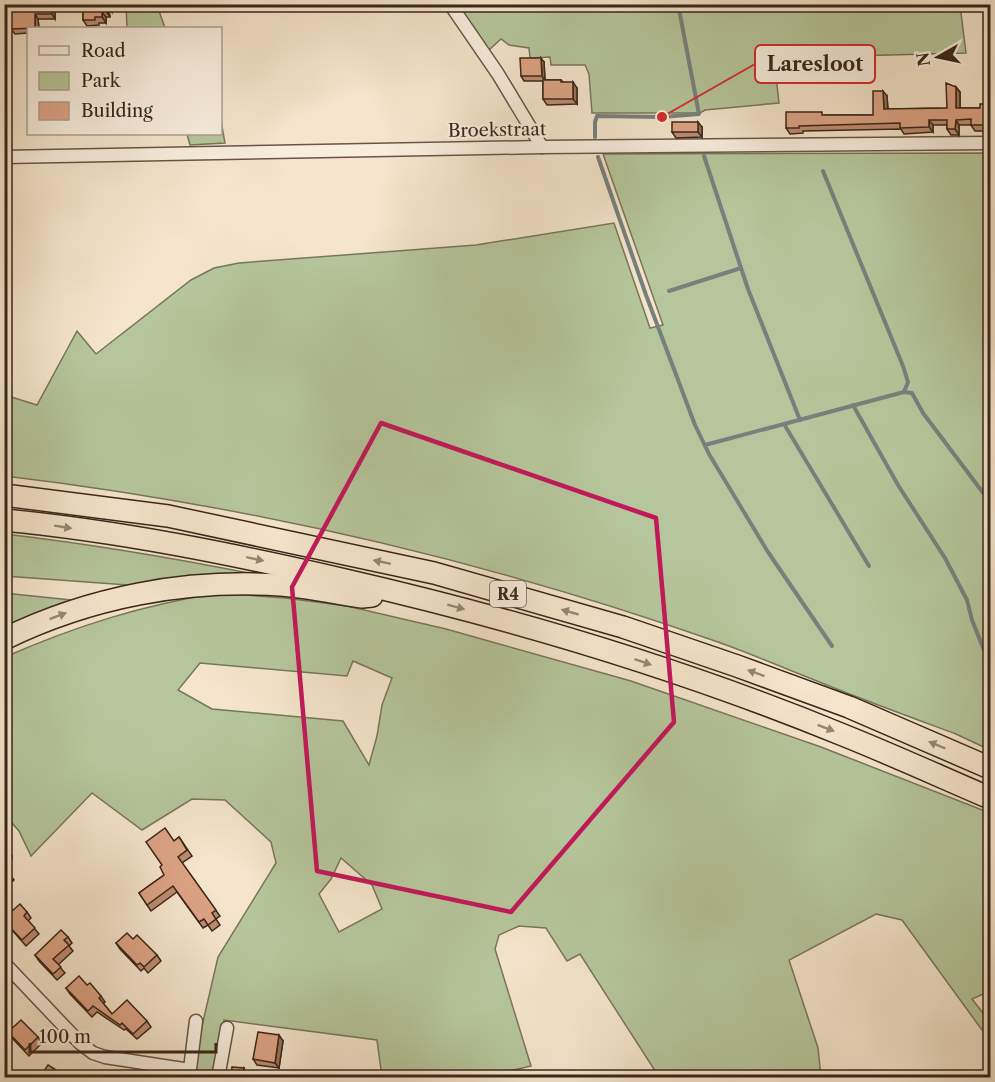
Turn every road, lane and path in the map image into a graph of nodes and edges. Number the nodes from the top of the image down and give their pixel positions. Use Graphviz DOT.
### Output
graph roads {
  1 [pos="450,4"];
  2 [pos="990,144"];
  3 [pos="542,147"];
  4 [pos="4,157"];
  5 [pos="4,495"];
  6 [pos="4,520"];
  7 [pos="399,592"];
  8 [pos="4,639"];
  9 [pos="990,768"];
  10 [pos="990,798"];
  11 [pos="4,963"];
  12 [pos="196,1021"];
  13 [pos="227,1028"];
  14 [pos="189,1074"];
  15 [pos="218,1077"];
  1 -- 3 [label="street"];
  2 -- 3 [label="street, Broekstraat"];
  3 -- 4 [label="street, Broekstraat"];
  9 -- 5 [label="highway, R4, one-way"];
  6 -- 7 [label="highway, R4, one-way"];
  8 -- 7 [label="highway, one-way"];
  7 -- 10 [label="highway, R4, one-way"];
  11 -- 14 [label="street"];
  12 -- 14 [label="street"];
  13 -- 15 [label="street"];
}
